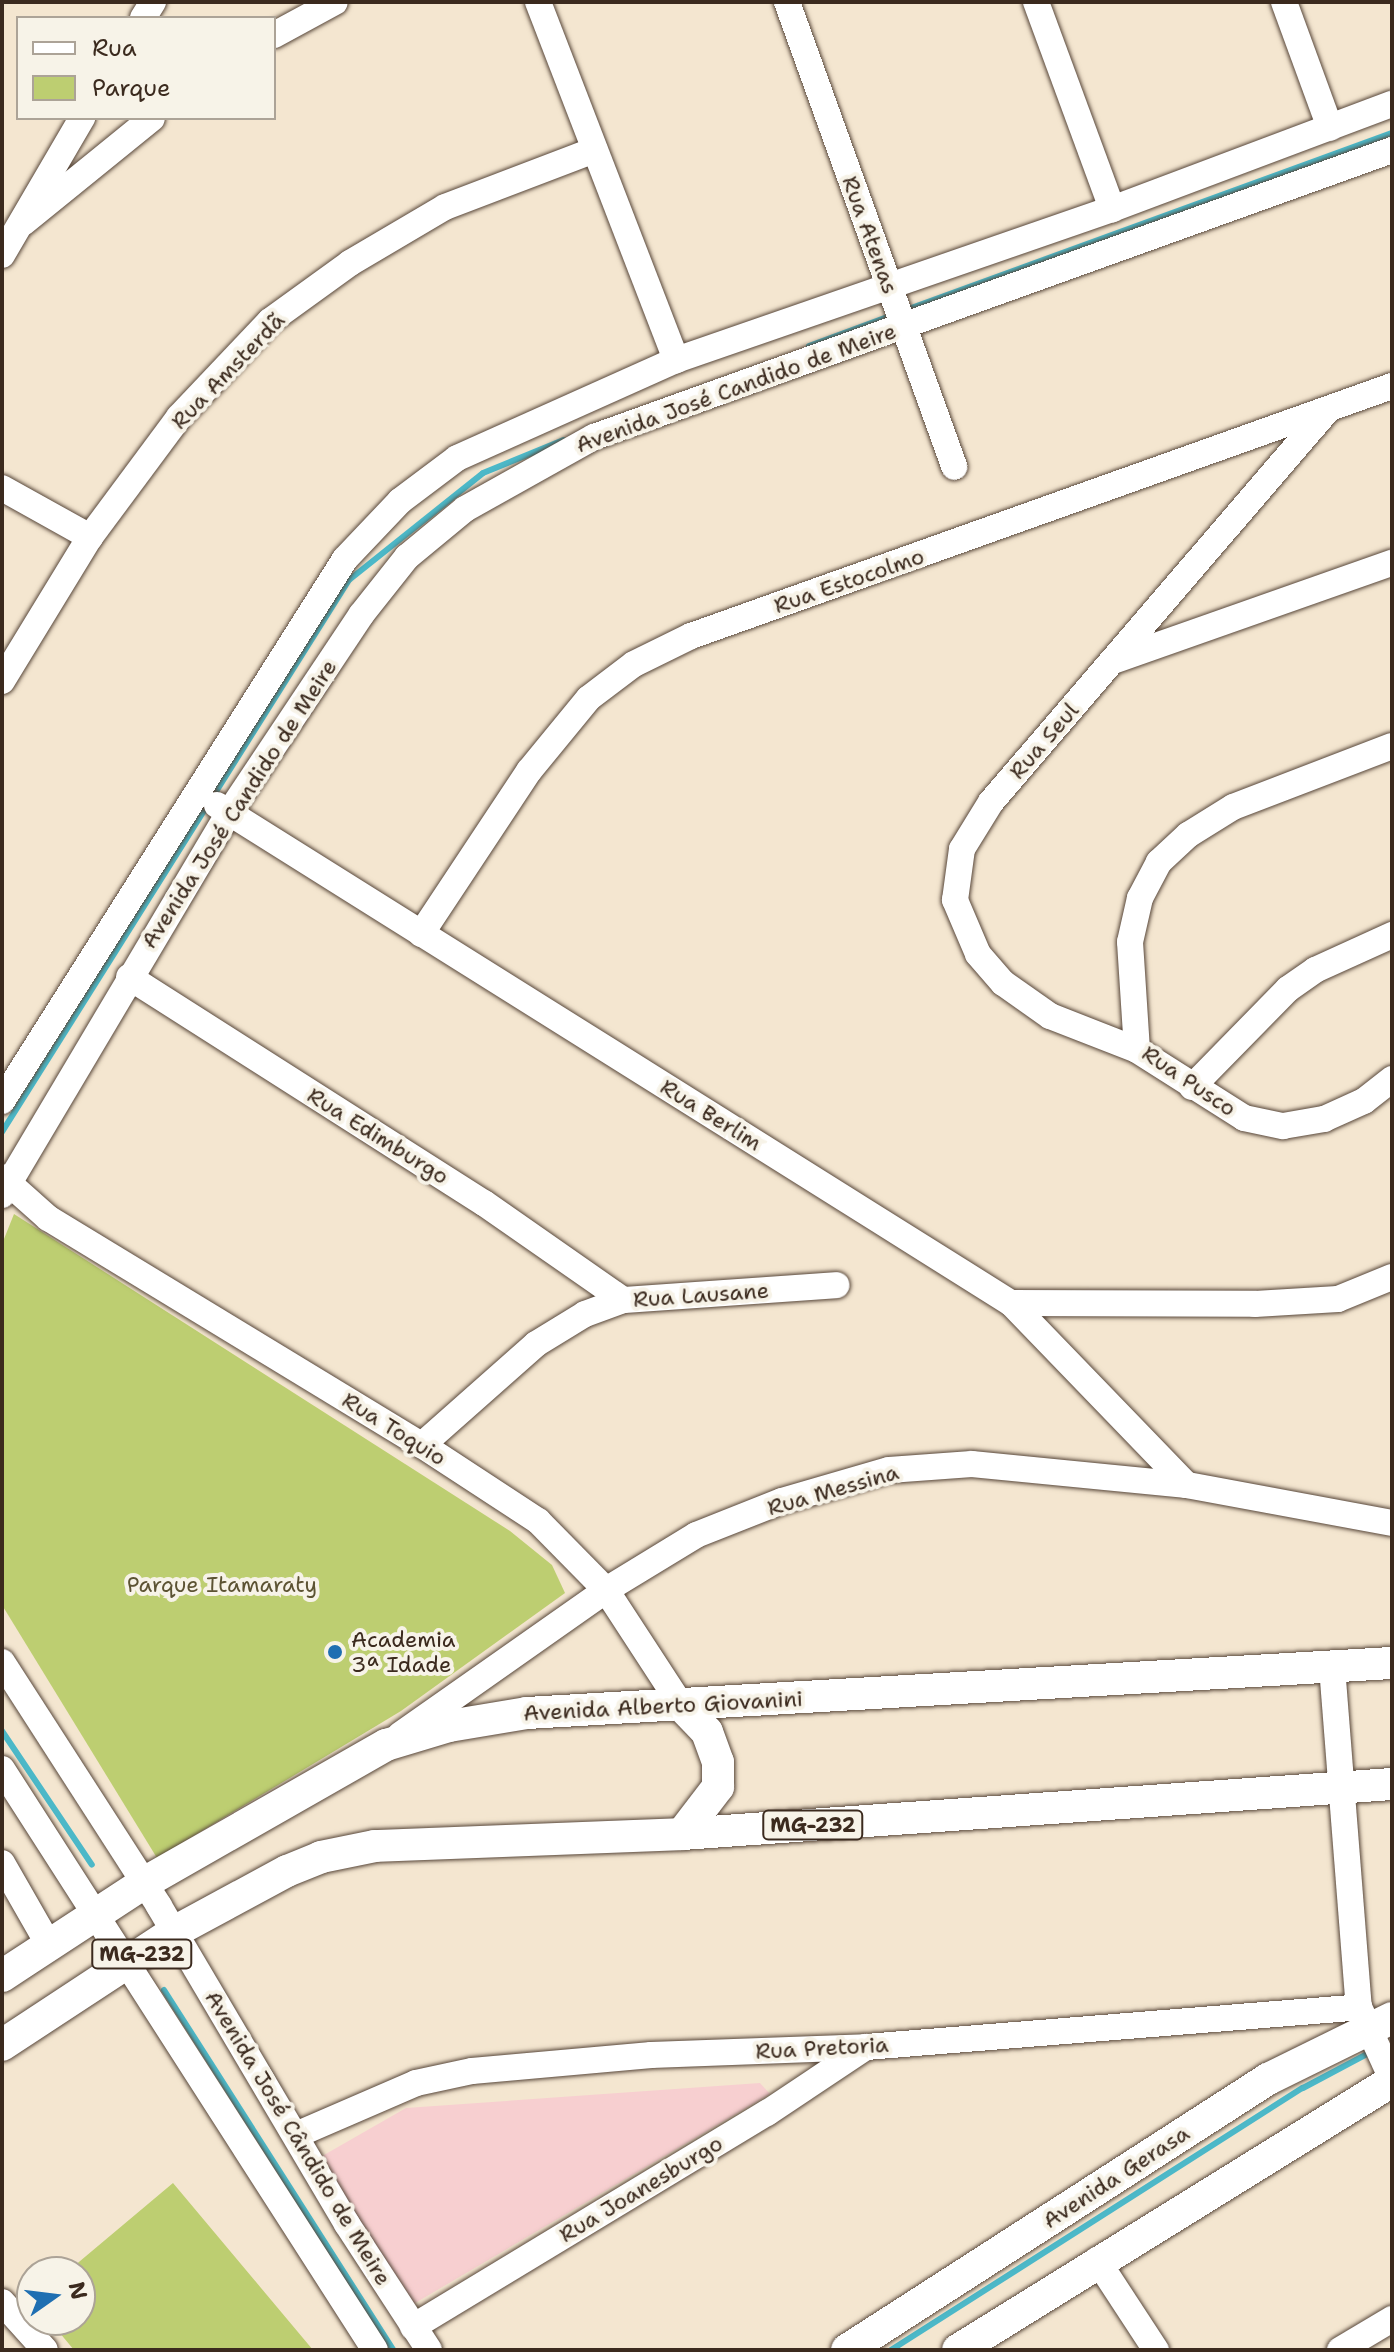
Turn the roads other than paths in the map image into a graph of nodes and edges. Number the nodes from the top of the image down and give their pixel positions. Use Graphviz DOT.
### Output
graph roads {
  1 [pos="335,2"];
  2 [pos="538,2"];
  3 [pos="787,2"];
  4 [pos="1036,2"];
  5 [pos="1284,2"];
  6 [pos="276,34"];
  7 [pos="1392,104"];
  8 [pos="81,120"];
  9 [pos="150,120"];
  10 [pos="1330,128"];
  11 [pos="594,150"];
  12 [pos="1392,150"];
  13 [pos="1112,209"];
  14 [pos="23,223"];
  15 [pos="2,255"];
  16 [pos="896,307"];
  17 [pos="676,360"];
  18 [pos="1392,386"];
  19 [pos="1327,410"];
  20 [pos="954,467"];
  21 [pos="2,488"];
  22 [pos="90,537"];
  23 [pos="1392,563"];
  24 [pos="1112,661"];
  25 [pos="2,681"];
  26 [pos="1392,746"];
  27 [pos="214,803"];
  28 [pos="421,934"];
  29 [pos="1392,935"];
  30 [pos="129,977"];
  31 [pos="1137,1050"];
  32 [pos="1392,1079"];
  33 [pos="1192,1087"];
  34 [pos="2,1101"];
  35 [pos="4,1184"];
  36 [pos="2,1207"];
  37 [pos="48,1218"];
  38 [pos="1392,1277"];
  39 [pos="836,1285"];
  40 [pos="623,1300"];
  41 [pos="1011,1303"];
  42 [pos="422,1445"];
  43 [pos="1187,1485"];
  44 [pos="1392,1523"];
  45 [pos="606,1590"];
  46 [pos="2,1662"];
  47 [pos="1392,1663"];
  48 [pos="1332,1667"];
  49 [pos="681,1705"];
  50 [pos="386,1745"];
  51 [pos="2,1769"];
  52 [pos="1392,1784"];
  53 [pos="1343,1787"];
  54 [pos="682,1834"];
  55 [pos="2,1863"];
  56 [pos="144,1883"];
  57 [pos="97,1914"];
  58 [pos="174,1932"];
  59 [pos="49,1945"];
  60 [pos="128,1963"];
  61 [pos="2,1976"];
  62 [pos="2,2045"];
  63 [pos="1379,2046"];
  64 [pos="866,2047"];
  65 [pos="296,2135"];
  66 [pos="1097,2260"];
  67 [pos="2,2302"];
  68 [pos="1392,2319"];
  69 [pos="413,2327"];
  70 [pos="45,2350"];
  71 [pos="375,2350"];
  72 [pos="429,2350"];
  73 [pos="847,2350"];
  74 [pos="958,2350"];
  75 [pos="1156,2350"];
  76 [pos="1340,2350"];
  1 -- 6 [label="street"];
  2 -- 11 [label="street"];
  3 -- 16 [label="street, Rua Atenas"];
  4 -- 13 [label="street"];
  5 -- 10 [label="street"];
  7 -- 10 [label="street, Avenida José Candido de Meire"];
  8 -- 14 [label="street"];
  9 -- 14 [label="street"];
  10 -- 13 [label="street, Avenida José Candido de Meire"];
  11 -- 17 [label="street"];
  11 -- 22 [label="street, Rua Amsterdã"];
  12 -- 16 [label="street, Avenida José Candido de Meire"];
  13 -- 16 [label="street, Avenida José Candido de Meire"];
  14 -- 15 [label="street"];
  16 -- 17 [label="street, Avenida José Candido de Meire"];
  16 -- 20 [label="street, Rua Atenas"];
  16 -- 27 [label="street, Avenida José Candido de Meire"];
  17 -- 27 [label="street, Avenida José Candido de Meire"];
  18 -- 19 [label="street, Rua Estocolmo"];
  19 -- 24 [label="street, Rua Seul"];
  19 -- 28 [label="street, Rua Estocolmo"];
  21 -- 22 [label="street"];
  22 -- 25 [label="street, Rua Amsterdã"];
  23 -- 24 [label="street"];
  24 -- 31 [label="street, Rua Seul"];
  26 -- 31 [label="street, Rua Pusco"];
  27 -- 28 [label="street, Rua Berlim"];
  27 -- 30 [label="street, Avenida José Candido de Meire"];
  27 -- 34 [label="street, Avenida José Candido de Meire"];
  28 -- 41 [label="street, Rua Berlim"];
  29 -- 33 [label="street"];
  30 -- 35 [label="street, Avenida José Candido de Meire"];
  30 -- 40 [label="street, Rua Edimburgo"];
  31 -- 33 [label="street, Rua Pusco"];
  32 -- 33 [label="street, Rua Pusco"];
  35 -- 37 [label="street, Rua Toquio"];
  36 -- 37 [label="street, Rua Toquio"];
  37 -- 42 [label="street, Rua Toquio"];
  38 -- 41 [label="street"];
  39 -- 40 [label="street, Rua Lausane"];
  40 -- 42 [label="street, Rua Lausane"];
  41 -- 43 [label="street, Rua Berlim"];
  42 -- 45 [label="street, Rua Toquio"];
  43 -- 44 [label="street, Rua Messina"];
  43 -- 45 [label="street, Rua Messina"];
  45 -- 49 [label="street, Rua Toquio"];
  45 -- 50 [label="street, Rua Messina"];
  46 -- 56 [label="street"];
  47 -- 48 [label="main road, Avenida Alberto Giovanini / MG-232"];
  48 -- 49 [label="main road, Avenida Alberto Giovanini / MG-232"];
  48 -- 53 [label="street"];
  49 -- 50 [label="main road, Avenida Alberto Giovanini / MG-232"];
  49 -- 54 [label="main road"];
  50 -- 56 [label="main road, Avenida Alberto Giovanini / MG-232"];
  51 -- 57 [label="street"];
  52 -- 53 [label="main road, MG-232"];
  53 -- 54 [label="main road, MG-232"];
  53 -- 63 [label="street"];
  54 -- 58 [label="main road, MG-232"];
  55 -- 59 [label="street"];
  56 -- 57 [label="main road, Avenida Alberto Giovanini / MG-232"];
  56 -- 58 [label="street, Avenida José Cândido de Meire"];
  57 -- 59 [label="main road, Avenida Alberto Giovanini / MG-232"];
  57 -- 60 [label="street, Avenida José Cândido de Meire"];
  58 -- 60 [label="main road, MG-232"];
  58 -- 65 [label="street, Avenida José Cândido de Meire"];
  59 -- 61 [label="main road, Avenida Alberto Giovanini / MG-232"];
  60 -- 62 [label="main road, MG-232"];
  60 -- 71 [label="street, Avenida José Cândido de Meire"];
  63 -- 64 [label="street, Rua Pretoria"];
  63 -- 66 [label="main road"];
  63 -- 73 [label="main road, Avenida Gerasa"];
  64 -- 65 [label="street, Rua Pretoria"];
  64 -- 69 [label="street, Rua Joanesburgo"];
  65 -- 69 [label="street, Avenida José Cândido de Meire"];
  66 -- 74 [label="main road"];
  66 -- 75 [label="street"];
  67 -- 70 [label="street"];
  68 -- 76 [label="street"];
  69 -- 72 [label="street, Avenida José Cândido de Meire"];
}
